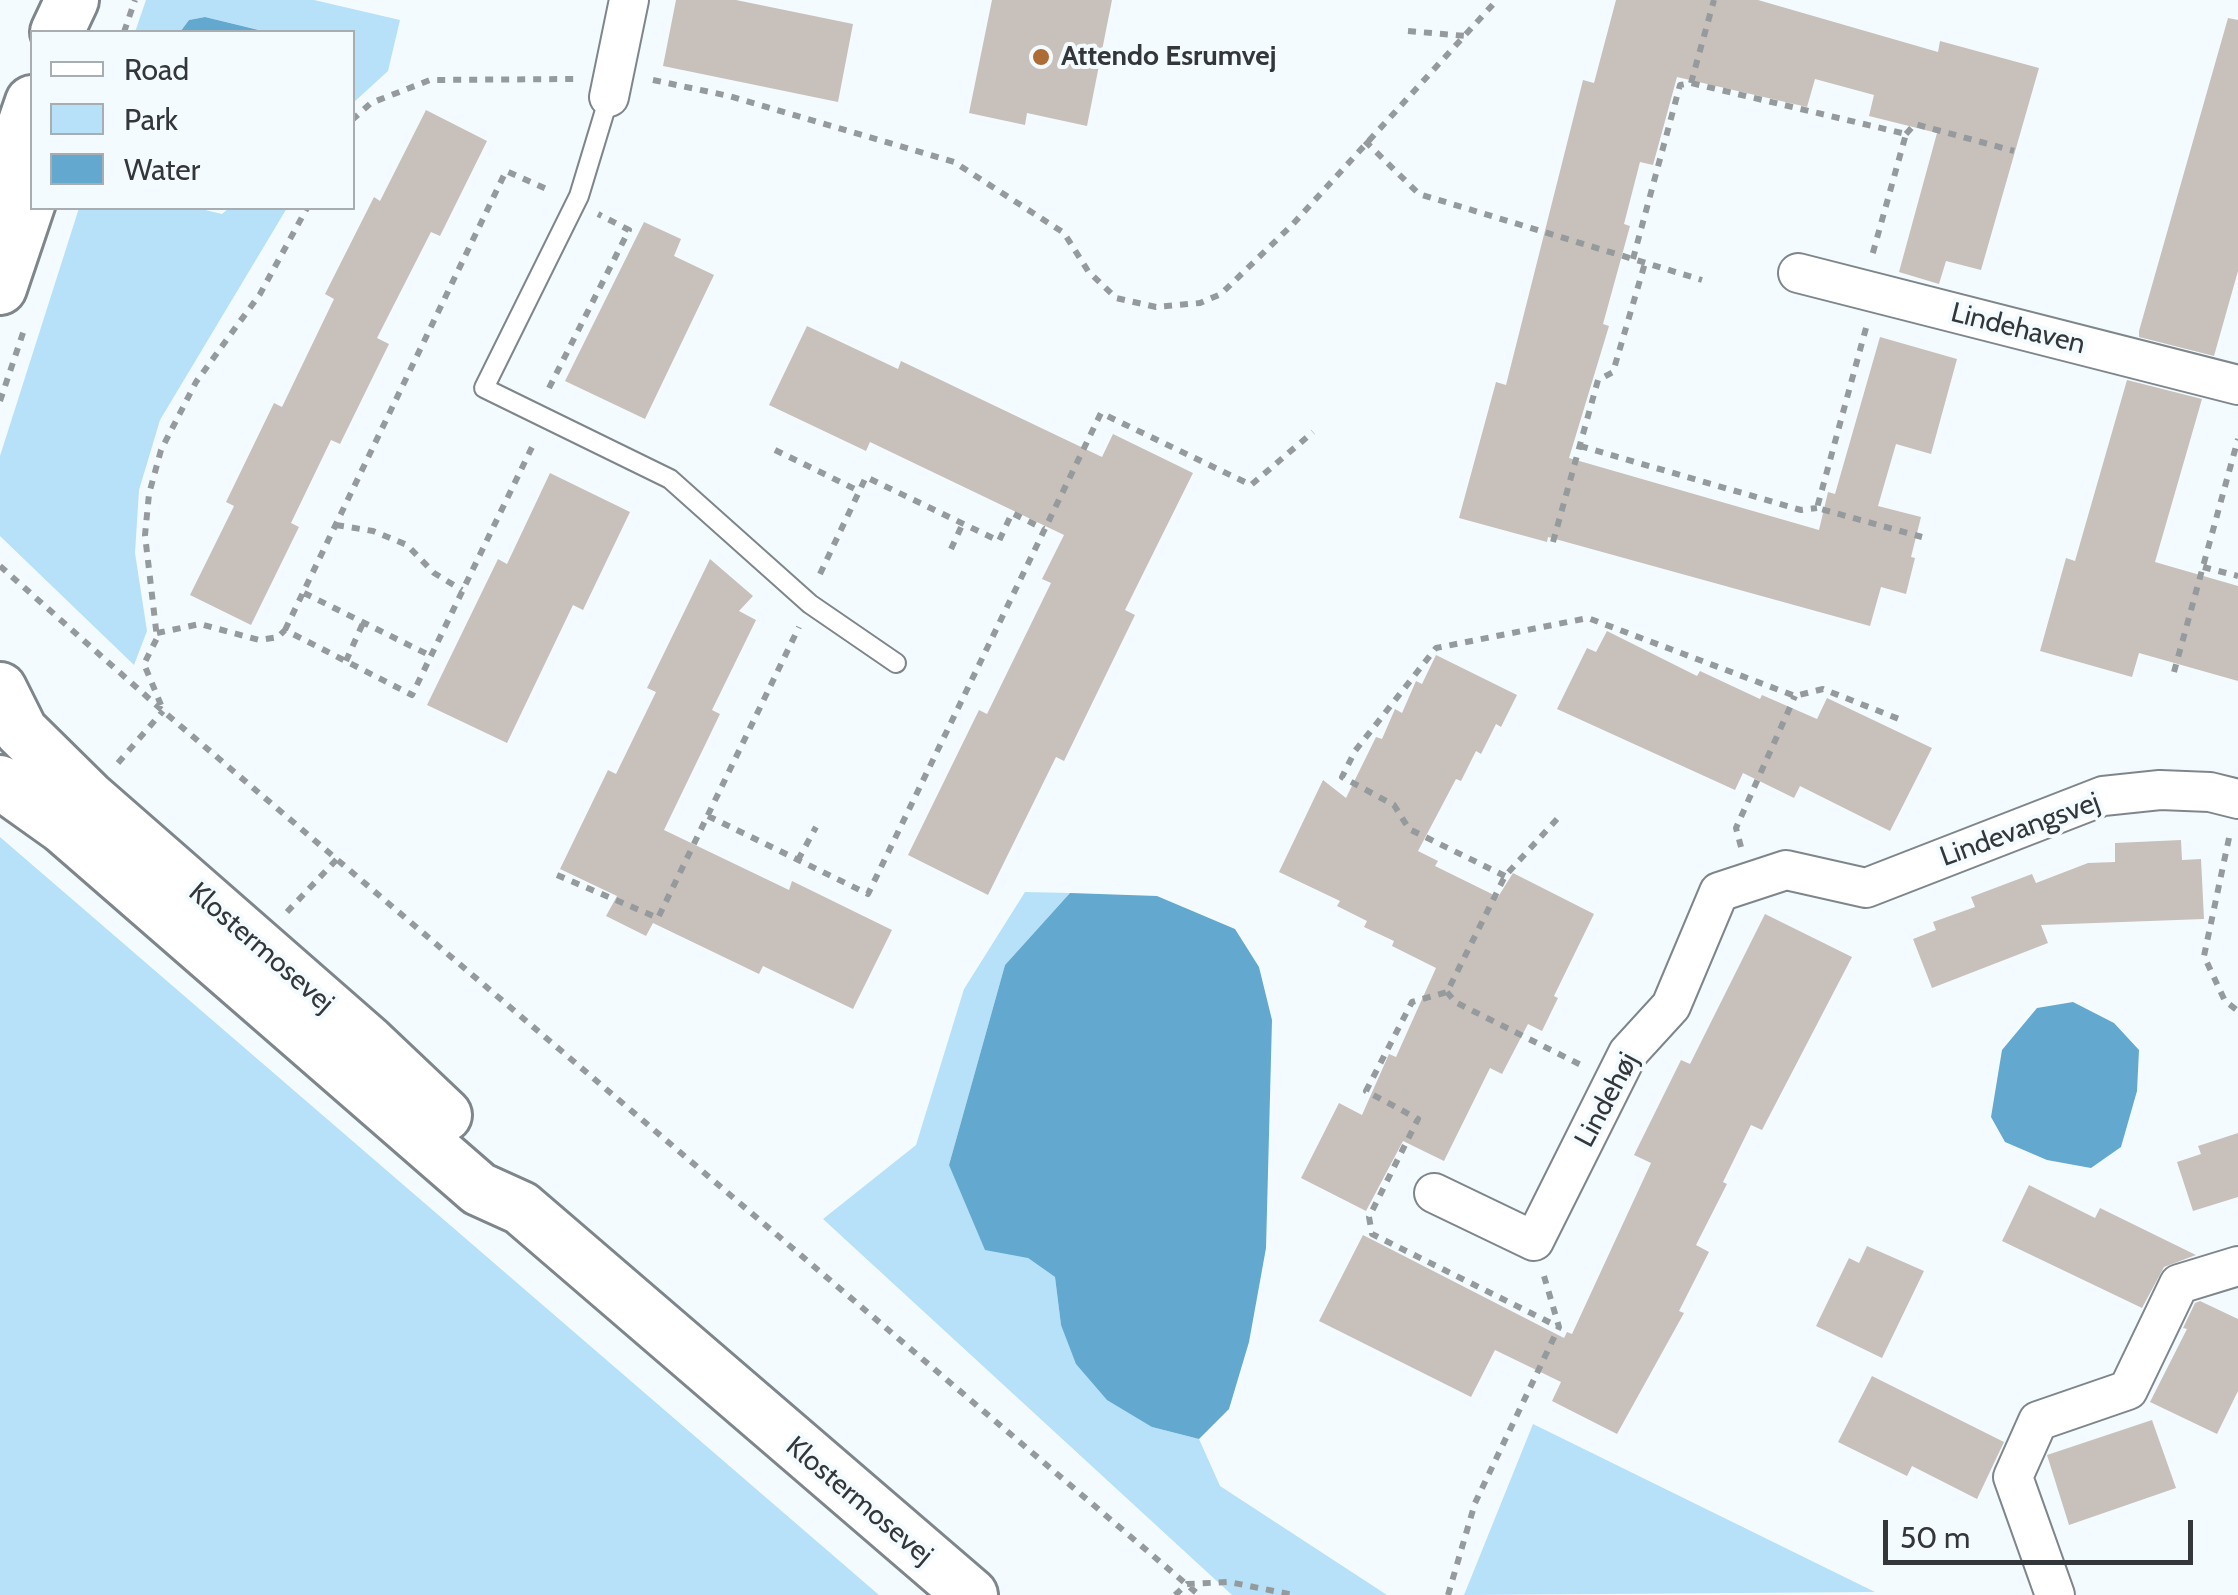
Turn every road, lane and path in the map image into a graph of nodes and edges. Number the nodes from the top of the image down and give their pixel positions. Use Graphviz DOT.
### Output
graph roads {
  1 [pos="72,0"];
  2 [pos="83,0"];
  3 [pos="135,0"];
  4 [pos="629,0"];
  5 [pos="1497,0"];
  6 [pos="1714,0"];
  7 [pos="58,30"];
  8 [pos="77,30"];
  9 [pos="125,30"];
  10 [pos="1408,30"];
  11 [pos="1466,36"];
  12 [pos="1691,83"];
  13 [pos="612,88"];
  14 [pos="30,108"];
  15 [pos="355,117"];
  16 [pos="1906,134"];
  17 [pos="1365,141"];
  18 [pos="2014,151"];
  19 [pos="0,195"];
  20 [pos="30,199"];
  21 [pos="575,203"];
  22 [pos="305,210"];
  23 [pos="1633,259"];
  24 [pos="1645,263"];
  25 [pos="1798,273"];
  26 [pos="1702,280"];
  27 [pos="0,288"];
  28 [pos="1869,291"];
  29 [pos="2238,385"];
  30 [pos="547,392"];
  31 [pos="545,418"];
  32 [pos="1313,432"];
  33 [pos="2238,439"];
  34 [pos="1580,446"];
  35 [pos="775,450"];
  36 [pos="859,492"];
  37 [pos="1818,508"];
  38 [pos="963,524"];
  39 [pos="336,525"];
  40 [pos="1044,529"];
  41 [pos="1922,537"];
  42 [pos="1553,542"];
  43 [pos="951,549"];
  44 [pos="0,566"];
  45 [pos="2203,567"];
  46 [pos="2238,576"];
  47 [pos="816,581"];
  48 [pos="462,590"];
  49 [pos="304,593"];
  50 [pos="810,604"];
  51 [pos="363,622"];
  52 [pos="286,630"];
  53 [pos="157,633"];
  54 [pos="431,656"];
  55 [pos="346,661"];
  56 [pos="896,663"];
  57 [pos="2174,672"];
  58 [pos="0,689"];
  59 [pos="1795,696"];
  60 [pos="163,711"];
  61 [pos="1900,718"];
  62 [pos="112,769"];
  63 [pos="0,782"];
  64 [pos="2238,799"];
  65 [pos="708,816"];
  66 [pos="1558,819"];
  67 [pos="816,827"];
  68 [pos="2214,834"];
  69 [pos="2234,839"];
  70 [pos="798,860"];
  71 [pos="557,875"];
  72 [pos="1504,876"];
  73 [pos="1749,879"];
  74 [pos="1447,992"];
  75 [pos="2238,1011"];
  76 [pos="1614,1081"];
  77 [pos="1434,1192"];
  78 [pos="521,1208"];
  79 [pos="1534,1242"];
  80 [pos="2238,1266"];
  81 [pos="1559,1326"];
  82 [pos="1187,1584"];
  83 [pos="972,1595"];
  84 [pos="1176,1595"];
  85 [pos="1199,1595"];
  86 [pos="1294,1595"];
  87 [pos="1448,1595"];
  88 [pos="2055,1595"];
  1 -- 7 [label="main road"];
  2 -- 8 [label="main road"];
  3 -- 9 [label="path"];
  4 -- 13 [label="street"];
  5 -- 11 [label="path"];
  6 -- 12 [label="path"];
  10 -- 11 [label="path"];
  11 -- 17 [label="path"];
  12 -- 16 [label="path"];
  12 -- 23 [label="path"];
  13 -- 15 [label="path"];
  13 -- 17 [label="path"];
  13 -- 21 [label="lane"];
  14 -- 19 [label="main road"];
  16 -- 18 [label="path"];
  16 -- 28 [label="path"];
  17 -- 23 [label="path"];
  20 -- 27 [label="main road"];
  21 -- 30 [label="path"];
  21 -- 31 [label="lane"];
  21 -- 39 [label="path"];
  22 -- 53 [label="path"];
  23 -- 24 [label="path"];
  24 -- 26 [label="path"];
  24 -- 34 [label="path"];
  25 -- 28 [label="street, Lindehaven"];
  28 -- 29 [label="street, Lindehaven"];
  28 -- 37 [label="path"];
  31 -- 48 [label="path"];
  31 -- 50 [label="lane"];
  32 -- 40 [label="path"];
  33 -- 45 [label="path"];
  34 -- 37 [label="path"];
  34 -- 42 [label="path"];
  35 -- 36 [label="path"];
  36 -- 38 [label="path"];
  36 -- 47 [label="path"];
  37 -- 41 [label="path"];
  38 -- 40 [label="path"];
  38 -- 43 [label="path"];
  39 -- 48 [label="path"];
  39 -- 49 [label="path"];
  40 -- 70 [label="path"];
  44 -- 60 [label="path"];
  45 -- 46 [label="path"];
  45 -- 57 [label="path"];
  48 -- 54 [label="path"];
  49 -- 51 [label="path"];
  49 -- 52 [label="path"];
  50 -- 56 [label="lane"];
  50 -- 65 [label="path"];
  51 -- 54 [label="path"];
  51 -- 55 [label="path"];
  52 -- 53 [label="path"];
  52 -- 55 [label="path"];
  53 -- 60 [label="path"];
  54 -- 55 [label="path"];
  58 -- 78 [label="main road, Klostermosevej"];
  59 -- 61 [label="path"];
  59 -- 72 [label="path"];
  59 -- 73 [label="path"];
  60 -- 62 [label="path"];
  60 -- 82 [label="path"];
  63 -- 78 [label="main road, Klostermosevej"];
  64 -- 73 [label="street, Lindevangsvej"];
  65 -- 70 [label="path"];
  65 -- 71 [label="path"];
  66 -- 72 [label="path"];
  67 -- 70 [label="path"];
  68 -- 69 [label="path"];
  69 -- 75 [label="path"];
  72 -- 74 [label="path"];
  73 -- 76 [label="street, Lindehøj"];
  74 -- 76 [label="path"];
  74 -- 81 [label="path"];
  76 -- 79 [label="street, Lindehøj"];
  77 -- 79 [label="street"];
  78 -- 83 [label="main road, Klostermosevej"];
  79 -- 81 [label="path"];
  80 -- 88 [label="street"];
  81 -- 87 [label="path"];
  82 -- 84 [label="path"];
  82 -- 85 [label="path"];
  82 -- 86 [label="path"];
}
